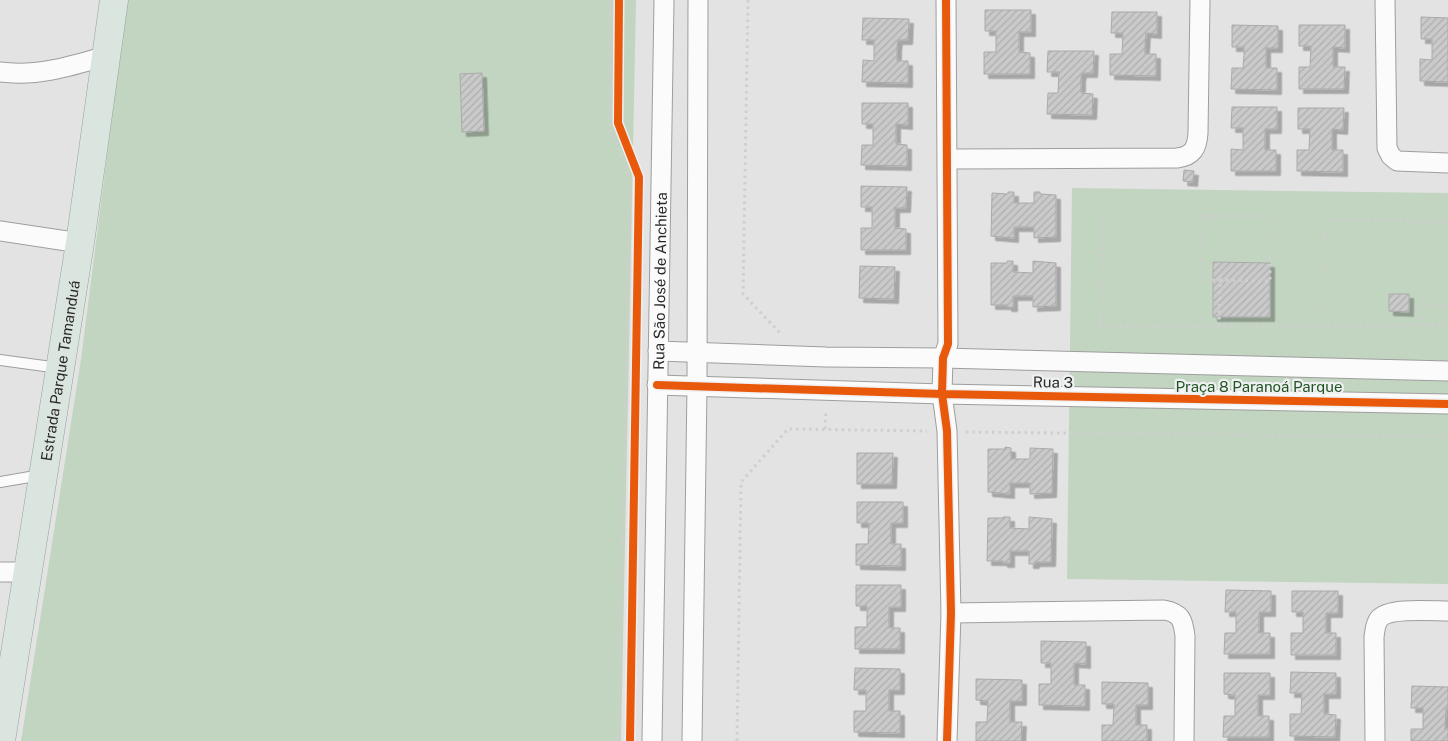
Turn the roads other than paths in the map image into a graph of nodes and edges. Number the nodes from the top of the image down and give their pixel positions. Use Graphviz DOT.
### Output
graph roads {
  1 [pos="114,0"];
  2 [pos="664,0"];
  3 [pos="698,0"];
  4 [pos="946,0"];
  5 [pos="1200,0"];
  6 [pos="1385,0"];
  7 [pos="106,56"];
  8 [pos="0,72"];
  9 [pos="948,159"];
  10 [pos="1448,163"];
  11 [pos="0,230"];
  12 [pos="80,243"];
  13 [pos="658,351"];
  14 [pos="697,352"];
  15 [pos="943,358"];
  16 [pos="0,360"];
  17 [pos="60,368"];
  18 [pos="1448,371"];
  19 [pos="657,384"];
  20 [pos="697,386"];
  21 [pos="942,394"];
  22 [pos="1448,404"];
  23 [pos="43,475"];
  24 [pos="0,482"];
  25 [pos="0,572"];
  26 [pos="28,572"];
  27 [pos="1448,611"];
  28 [pos="950,613"];
  29 [pos="1,741"];
  30 [pos="652,741"];
  31 [pos="692,741"];
  32 [pos="947,741"];
  33 [pos="1184,741"];
  34 [pos="1375,741"];
  1 -- 7 [label="main road, Estrada Parque Tamanduá"];
  2 -- 13 [label="street, Rua São José de Anchieta"];
  3 -- 14 [label="street"];
  4 -- 9 [label="street"];
  5 -- 9 [label="street"];
  6 -- 10 [label="street"];
  7 -- 8 [label="street"];
  7 -- 12 [label="main road, Estrada Parque Tamanduá"];
  9 -- 15 [label="street"];
  11 -- 12 [label="street"];
  12 -- 17 [label="main road, Estrada Parque Tamanduá"];
  13 -- 14 [label="street, Rua 3"];
  13 -- 19 [label="street, Rua São José de Anchieta"];
  14 -- 15 [label="street, Rua 3"];
  14 -- 20 [label="street"];
  15 -- 18 [label="street, Rua 3"];
  15 -- 21 [label="street"];
  16 -- 17 [label="lane"];
  17 -- 23 [label="main road, Estrada Parque Tamanduá"];
  19 -- 20 [label="street, Rua 3"];
  19 -- 30 [label="street, Rua São José de Anchieta"];
  20 -- 21 [label="street, Rua 3"];
  20 -- 31 [label="street"];
  21 -- 22 [label="street, Rua 3"];
  21 -- 28 [label="street"];
  23 -- 24 [label="lane"];
  23 -- 26 [label="main road, Estrada Parque Tamanduá"];
  25 -- 26 [label="street"];
  26 -- 29 [label="main road, Estrada Parque Tamanduá"];
  27 -- 34 [label="street"];
  28 -- 32 [label="street"];
  28 -- 33 [label="street"];
}
